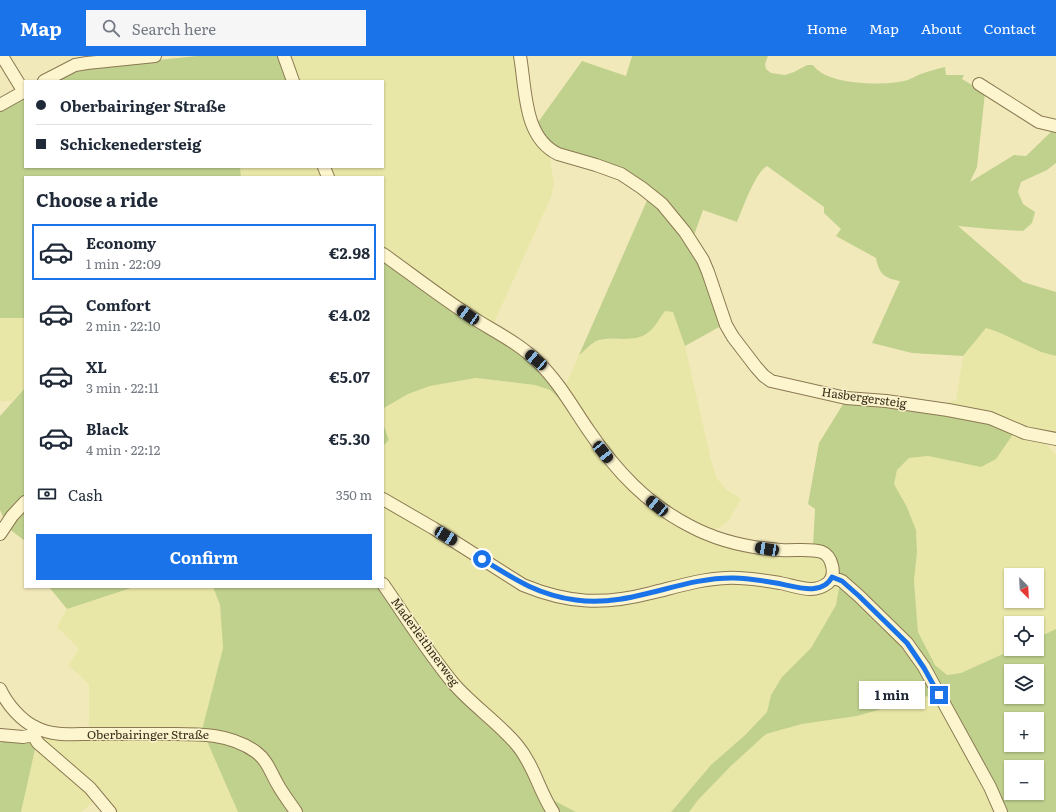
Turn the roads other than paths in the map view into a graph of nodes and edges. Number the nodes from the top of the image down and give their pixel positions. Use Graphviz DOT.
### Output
graph roads {
  1 [pos="2,56"];
  2 [pos="155,56"];
  3 [pos="284,56"];
  4 [pos="520,56"];
  5 [pos="46,80"];
  6 [pos="293,80"];
  7 [pos="979,84"];
  8 [pos="24,89"];
  9 [pos="24,92"];
  10 [pos="0,105"];
  11 [pos="1056,126"];
  12 [pos="384,255"];
  13 [pos="1056,438"];
  14 [pos="384,500"];
  15 [pos="24,503"];
  16 [pos="0,534"];
  17 [pos="832,577"];
  18 [pos="384,585"];
  19 [pos="0,689"];
  20 [pos="34,732"];
  21 [pos="0,735"];
  22 [pos="110,812"];
  23 [pos="296,812"];
  24 [pos="553,812"];
  25 [pos="1001,812"];
  1 -- 8 [label="street"];
  2 -- 5 [label="street"];
  3 -- 6 [label="street"];
  4 -- 13 [label="street, Hasbergersteig"];
  7 -- 11 [label="street"];
  9 -- 10 [label="street"];
  12 -- 17 [label="street"];
  14 -- 17 [label="street"];
  15 -- 16 [label="street"];
  17 -- 25 [label="street"];
  18 -- 24 [label="street, Maderleithnerweg"];
  19 -- 20 [label="street, Oberbairinger Straße"];
  20 -- 21 [label="street, Oberbairinger Straße"];
  20 -- 22 [label="street, Oberbairinger Straße"];
  20 -- 23 [label="street, Oberbairinger Straße"];
}
